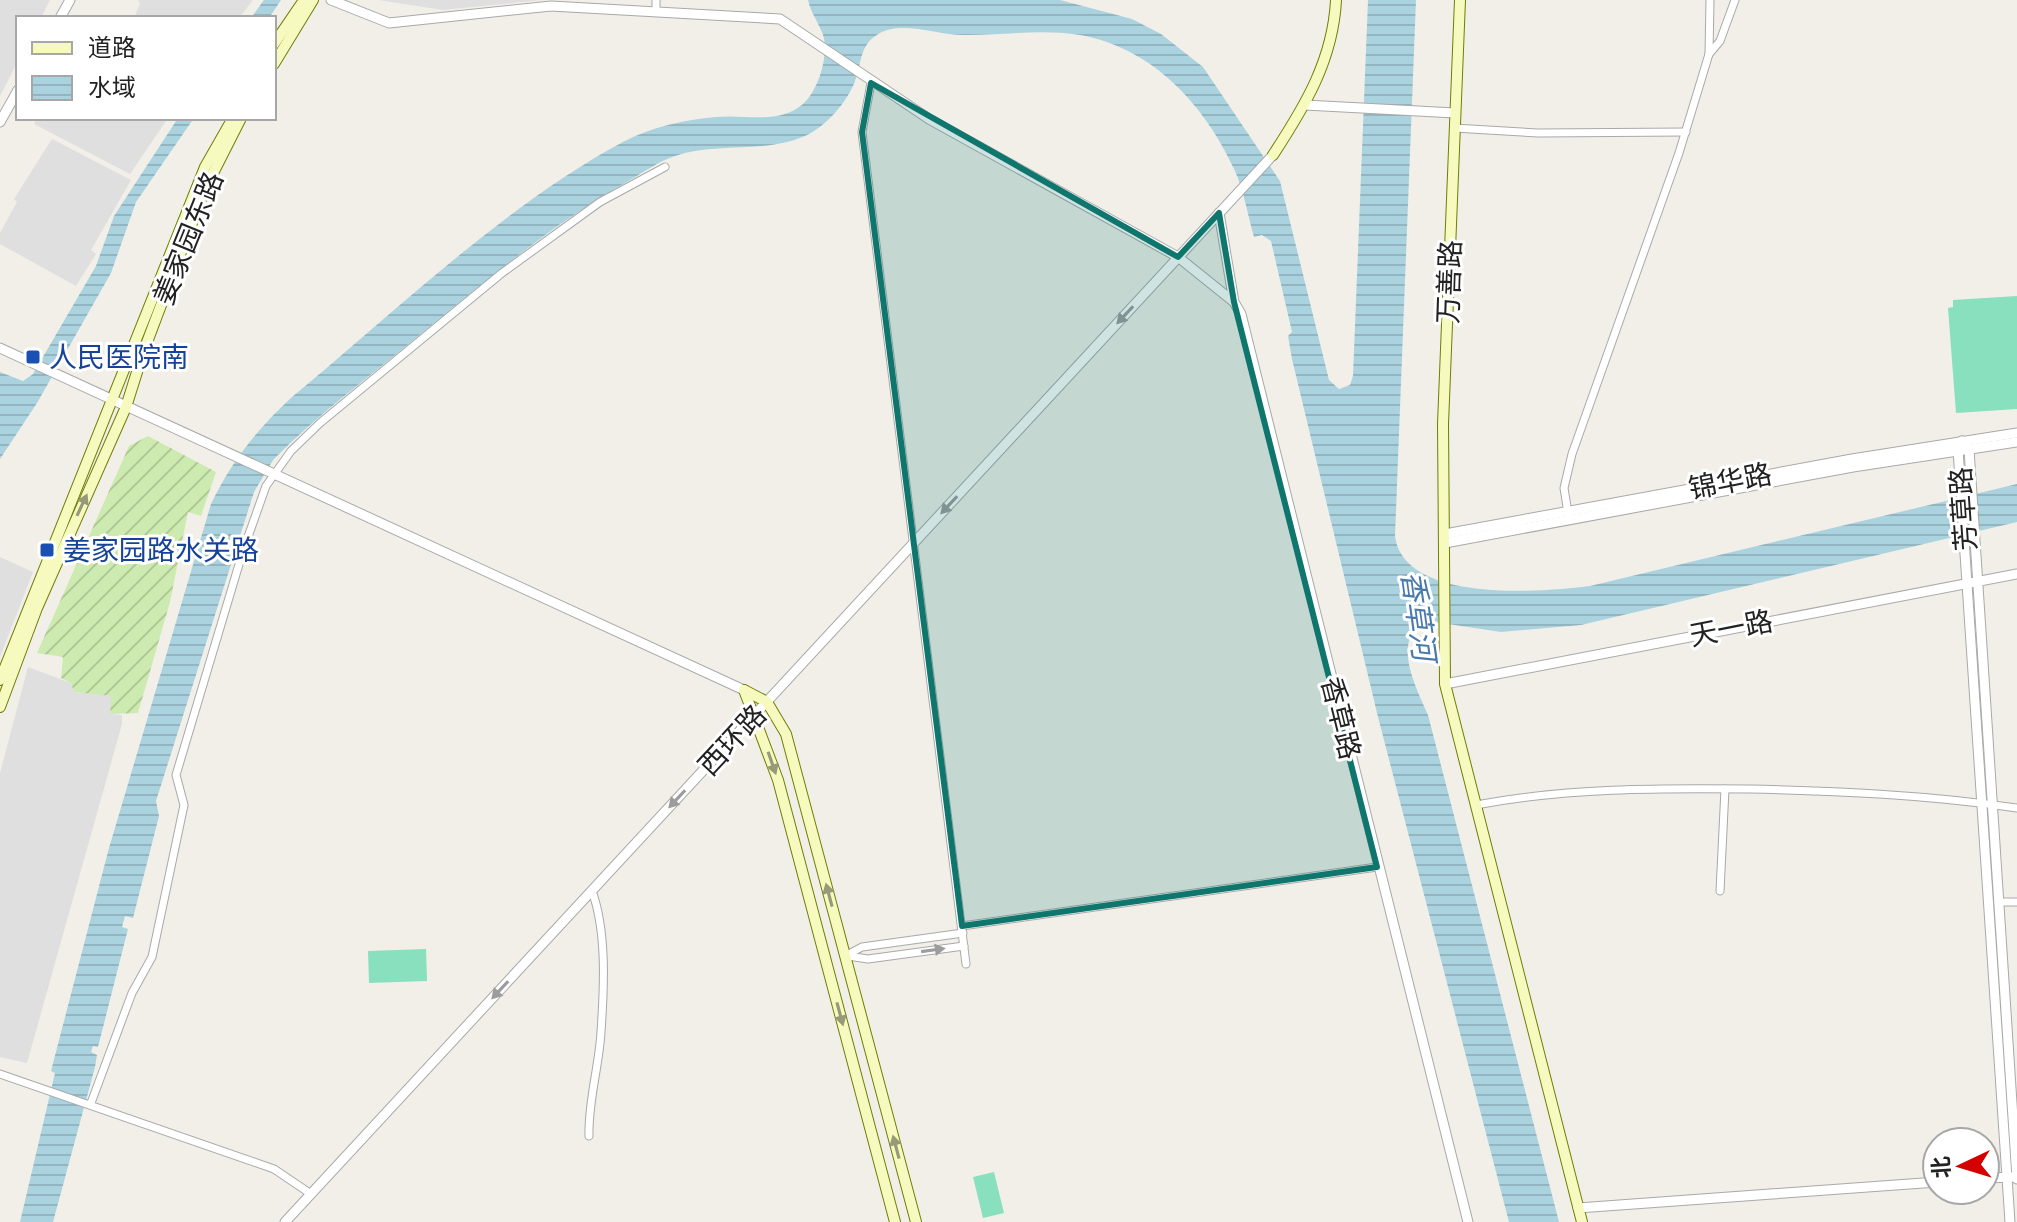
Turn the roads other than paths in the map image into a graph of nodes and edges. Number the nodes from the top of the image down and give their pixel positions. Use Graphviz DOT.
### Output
graph roads {
  1 [pos="304,0"];
  2 [pos="313,0"];
  3 [pos="331,0"];
  4 [pos="1336,0"];
  5 [pos="1460,0"];
  6 [pos="1710,0"];
  7 [pos="1735,0"];
  8 [pos="656,5"];
  9 [pos="276,41"];
  10 [pos="1709,54"];
  11 [pos="276,61"];
  12 [pos="871,83"];
  13 [pos="16,94"];
  14 [pos="1305,105"];
  15 [pos="1455,113"];
  16 [pos="232,120"];
  17 [pos="240,120"];
  18 [pos="0,122"];
  19 [pos="1454,128"];
  20 [pos="1686,132"];
  21 [pos="1273,155"];
  22 [pos="665,167"];
  23 [pos="1219,213"];
  24 [pos="1178,257"];
  25 [pos="1234,302"];
  26 [pos="0,348"];
  27 [pos="113,401"];
  28 [pos="126,407"];
  29 [pos="2017,433"];
  30 [pos="2017,442"];
  31 [pos="1963,446"];
  32 [pos="272,472"];
  33 [pos="1568,515"];
  34 [pos="1445,538"];
  35 [pos="916,541"];
  36 [pos="2017,574"];
  37 [pos="1973,582"];
  38 [pos="0,680"];
  39 [pos="1445,684"];
  40 [pos="744,690"];
  41 [pos="767,702"];
  42 [pos="0,707"];
  43 [pos="755,714"];
  44 [pos="1725,789"];
  45 [pos="1988,804"];
  46 [pos="1476,805"];
  47 [pos="2017,808"];
  48 [pos="1377,867"];
  49 [pos="592,891"];
  50 [pos="1720,891"];
  51 [pos="1998,902"];
  52 [pos="2017,902"];
  53 [pos="962,929"];
  54 [pos="964,946"];
  55 [pos="845,956"];
  56 [pos="825,959"];
  57 [pos="966,964"];
  58 [pos="0,1074"];
  59 [pos="91,1103"];
  60 [pos="589,1136"];
  61 [pos="2015,1177"];
  62 [pos="1921,1183"];
  63 [pos="311,1194"];
  64 [pos="1578,1208"];
  65 [pos="285,1222"];
  66 [pos="895,1222"];
  67 [pos="916,1222"];
  68 [pos="1468,1222"];
  69 [pos="1582,1222"];
  70 [pos="2010,1222"];
  1 -- 9 [label="main road"];
  2 -- 11 [label="main road"];
  3 -- 8 [label="street"];
  4 -- 14 [label="main road"];
  5 -- 15 [label="main road, 万善路"];
  6 -- 10 [label="street"];
  7 -- 10 [label="street"];
  8 -- 12 [label="street"];
  10 -- 20 [label="street"];
  12 -- 24 [label="street"];
  12 -- 35 [label="street"];
  13 -- 18 [label="street"];
  14 -- 15 [label="street"];
  14 -- 21 [label="main road"];
  15 -- 19 [label="main road, 万善路"];
  16 -- 27 [label="main road, 姜家园东路"];
  17 -- 28 [label="main road, 姜家园东路"];
  19 -- 20 [label="street"];
  19 -- 34 [label="main road, 万善路"];
  20 -- 33 [label="street"];
  21 -- 23 [label="street, 西环路"];
  22 -- 32 [label="street"];
  23 -- 24 [label="street, 西环路"];
  23 -- 25 [label="street, 香草路"];
  24 -- 25 [label="street"];
  24 -- 35 [label="street, 西环路, one-way"];
  25 -- 48 [label="street, 香草路"];
  26 -- 27 [label="street"];
  27 -- 28 [label="street"];
  27 -- 38 [label="main road, 姜家园东路"];
  28 -- 32 [label="street"];
  42 -- 28 [label="main road, 姜家园东路, one-way"];
  29 -- 31 [label="street, 锦华路"];
  30 -- 31 [label="street, 锦华路"];
  31 -- 33 [label="street, 锦华路"];
  31 -- 37 [label="street, 芳草路"];
  32 -- 40 [label="street"];
  32 -- 59 [label="street"];
  33 -- 34 [label="street, 锦华路"];
  34 -- 39 [label="main road, 万善路"];
  35 -- 41 [label="street, 西环路"];
  35 -- 53 [label="street"];
  36 -- 37 [label="street, 天一路"];
  37 -- 39 [label="street, 天一路"];
  37 -- 45 [label="street, 芳草路"];
  39 -- 46 [label="main road, 万善路"];
  40 -- 41 [label="main road"];
  40 -- 43 [label="main road"];
  41 -- 43 [label="street, 西环路"];
  55 -- 41 [label="main road, one-way"];
  43 -- 49 [label="street, 西环路, one-way"];
  43 -- 56 [label="main road, one-way"];
  44 -- 45 [label="street"];
  44 -- 46 [label="street"];
  44 -- 50 [label="street"];
  45 -- 47 [label="street"];
  45 -- 51 [label="street, 芳草路"];
  45 -- 61 [label="street, 芳草路"];
  46 -- 64 [label="main road, 万善路"];
  48 -- 53 [label="street"];
  48 -- 68 [label="street, 香草路"];
  49 -- 60 [label="street"];
  49 -- 63 [label="street, 西环路, one-way"];
  51 -- 52 [label="street"];
  51 -- 61 [label="street, 芳草路"];
  53 -- 54 [label="street"];
  53 -- 55 [label="street"];
  55 -- 54 [label="street, one-way"];
  54 -- 57 [label="street"];
  55 -- 56 [label="street"];
  67 -- 55 [label="main road, one-way"];
  56 -- 66 [label="main road, one-way"];
  58 -- 59 [label="street"];
  59 -- 63 [label="street"];
  61 -- 70 [label="street, 芳草路"];
  62 -- 64 [label="street"];
  63 -- 65 [label="street, 西环路"];
  64 -- 69 [label="main road, 万善路"];
}
